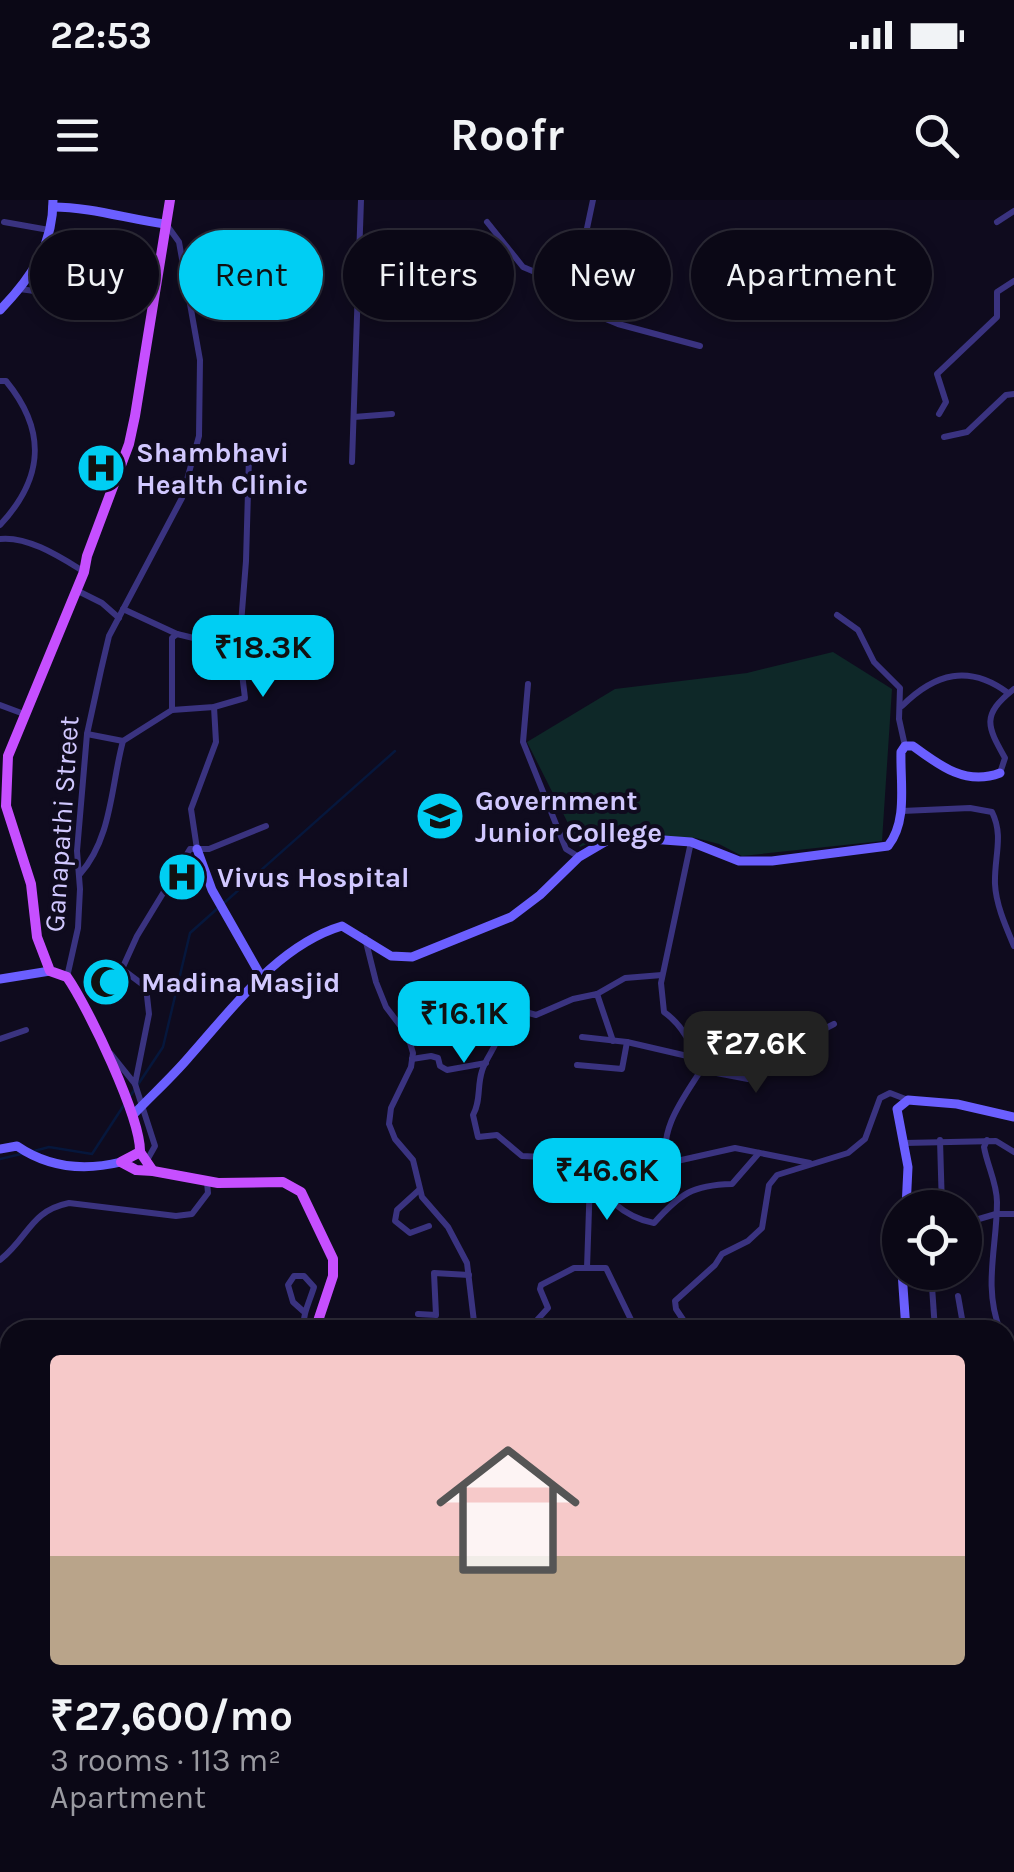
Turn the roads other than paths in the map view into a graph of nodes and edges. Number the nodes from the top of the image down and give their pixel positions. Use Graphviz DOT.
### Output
graph roads {
  1 [pos="170,200"];
  2 [pos="361,200"];
  3 [pos="593,200"];
  4 [pos="53,204"];
  5 [pos="1014,211"];
  6 [pos="4,222"];
  7 [pos="487,222"];
  8 [pos="998,222"];
  9 [pos="165,224"];
  10 [pos="49,230"];
  11 [pos="587,230"];
  12 [pos="534,272"];
  13 [pos="30,277"];
  14 [pos="1014,280"];
  15 [pos="20,289"];
  16 [pos="30,290"];
  17 [pos="0,310"];
  18 [pos="608,320"];
  19 [pos="700,346"];
  20 [pos="0,380"];
  21 [pos="1014,394"];
  22 [pos="392,414"];
  23 [pos="939,414"];
  24 [pos="354,417"];
  25 [pos="944,437"];
  26 [pos="249,457"];
  27 [pos="352,462"];
  28 [pos="0,526"];
  29 [pos="0,539"];
  30 [pos="84,572"];
  31 [pos="76,590"];
  32 [pos="123,609"];
  33 [pos="838,614"];
  34 [pos="119,618"];
  35 [pos="177,634"];
  36 [pos="239,649"];
  37 [pos="528,684"];
  38 [pos="1012,689"];
  39 [pos="0,705"];
  40 [pos="901,706"];
  41 [pos="214,707"];
  42 [pos="172,710"];
  43 [pos="24,714"];
  44 [pos="87,734"];
  45 [pos="122,741"];
  46 [pos="905,746"];
  47 [pos="1014,765"];
  48 [pos="1000,773"];
  49 [pos="3,806"];
  50 [pos="902,811"];
  51 [pos="266,826"];
  52 [pos="690,842"];
  53 [pos="197,849"];
  54 [pos="579,857"];
  55 [pos="79,874"];
  56 [pos="364,938"];
  57 [pos="1014,946"];
  58 [pos="50,971"];
  59 [pos="662,975"];
  60 [pos="66,976"];
  61 [pos="262,978"];
  62 [pos="0,979"];
  63 [pos="597,994"];
  64 [pos="494,1021"];
  65 [pos="834,1024"];
  66 [pos="700,1026"];
  67 [pos="403,1028"];
  68 [pos="26,1030"];
  69 [pos="582,1037"];
  70 [pos="0,1039"];
  71 [pos="614,1040"];
  72 [pos="626,1042"];
  73 [pos="760,1042"];
  74 [pos="103,1047"];
  75 [pos="412,1059"];
  76 [pos="697,1059"];
  77 [pos="486,1063"];
  78 [pos="576,1066"];
  79 [pos="702,1070"];
  80 [pos="135,1084"];
  81 [pos="908,1100"];
  82 [pos="138,1109"];
  83 [pos="1014,1116"];
  84 [pos="940,1140"];
  85 [pos="987,1140"];
  86 [pos="904,1143"];
  87 [pos="0,1149"];
  88 [pos="760,1152"];
  89 [pos="1014,1152"];
  90 [pos="580,1159"];
  91 [pos="121,1162"];
  92 [pos="146,1162"];
  93 [pos="668,1162"];
  94 [pos="810,1163"];
  95 [pos="590,1177"];
  96 [pos="207,1182"];
  97 [pos="420,1189"];
  98 [pos="907,1190"];
  99 [pos="941,1190"];
  100 [pos="996,1214"];
  101 [pos="1014,1214"];
  102 [pos="982,1218"];
  103 [pos="429,1226"];
  104 [pos="0,1260"];
  105 [pos="587,1268"];
  106 [pos="469,1275"];
  107 [pos="903,1290"];
  108 [pos="933,1290"];
  109 [pos="958,1296"];
  110 [pos="303,1311"];
  111 [pos="418,1314"];
  112 [pos="303,1320"];
  113 [pos="318,1320"];
  114 [pos="474,1320"];
  115 [pos="537,1320"];
  116 [pos="631,1320"];
  117 [pos="683,1320"];
  118 [pos="905,1320"];
  119 [pos="935,1320"];
  120 [pos="962,1320"];
  121 [pos="997,1320"];
  1 -- 9 [label="main road"];
  2 -- 24 [label="street"];
  3 -- 11 [label="street"];
  4 -- 9 [label="street"];
  4 -- 10 [label="street"];
  5 -- 8 [label="street"];
  6 -- 10 [label="street"];
  7 -- 12 [label="street"];
  9 -- 30 [label="main road"];
  9 -- 32 [label="street, Ganapathi Street"];
  13 -- 15 [label="street"];
  14 -- 23 [label="street"];
  15 -- 16 [label="street"];
  15 -- 17 [label="street"];
  18 -- 19 [label="street"];
  20 -- 28 [label="street"];
  21 -- 25 [label="street"];
  22 -- 24 [label="street"];
  24 -- 27 [label="street"];
  26 -- 36 [label="street"];
  29 -- 30 [label="street"];
  30 -- 31 [label="main road"];
  31 -- 34 [label="street"];
  31 -- 43 [label="main road"];
  32 -- 34 [label="street, Ganapathi Street"];
  32 -- 35 [label="street"];
  33 -- 40 [label="street"];
  34 -- 44 [label="street, Ganapathi Street"];
  35 -- 36 [label="street"];
  35 -- 42 [label="street"];
  36 -- 41 [label="street"];
  37 -- 54 [label="street"];
  38 -- 40 [label="street"];
  38 -- 48 [label="street"];
  39 -- 43 [label="street"];
  40 -- 46 [label="street"];
  41 -- 42 [label="street"];
  41 -- 53 [label="street"];
  42 -- 45 [label="street"];
  43 -- 49 [label="main road"];
  44 -- 45 [label="street"];
  44 -- 55 [label="street, Ganapathi Street"];
  45 -- 55 [label="street"];
  46 -- 48 [label="street"];
  46 -- 50 [label="street"];
  47 -- 48 [label="street"];
  49 -- 58 [label="main road"];
  50 -- 52 [label="street"];
  50 -- 57 [label="street"];
  51 -- 53 [label="street"];
  52 -- 54 [label="street"];
  52 -- 59 [label="street"];
  53 -- 61 [label="street"];
  53 -- 80 [label="street"];
  54 -- 56 [label="street"];
  55 -- 60 [label="street, Ganapathi Street"];
  56 -- 61 [label="street"];
  56 -- 67 [label="street"];
  58 -- 60 [label="main road"];
  58 -- 62 [label="street"];
  59 -- 63 [label="street"];
  59 -- 76 [label="street"];
  60 -- 74 [label="main road"];
  61 -- 82 [label="street"];
  63 -- 64 [label="street"];
  63 -- 71 [label="street"];
  64 -- 67 [label="street"];
  64 -- 77 [label="street"];
  65 -- 73 [label="street"];
  66 -- 73 [label="street"];
  67 -- 75 [label="street"];
  68 -- 70 [label="street"];
  69 -- 71 [label="street"];
  71 -- 72 [label="street"];
  72 -- 76 [label="street"];
  72 -- 78 [label="street"];
  73 -- 79 [label="street"];
  74 -- 80 [label="street"];
  74 -- 82 [label="main road"];
  75 -- 77 [label="street"];
  75 -- 97 [label="street"];
  76 -- 79 [label="street"];
  77 -- 90 [label="street"];
  79 -- 93 [label="street"];
  80 -- 82 [label="street"];
  81 -- 83 [label="street"];
  81 -- 86 [label="street"];
  81 -- 94 [label="street"];
  82 -- 92 [label="main road"];
  84 -- 85 [label="street"];
  84 -- 86 [label="street"];
  84 -- 99 [label="street"];
  85 -- 89 [label="street"];
  85 -- 100 [label="street"];
  86 -- 98 [label="street"];
  87 -- 91 [label="street"];
  88 -- 93 [label="street"];
  88 -- 94 [label="street"];
  88 -- 95 [label="street"];
  90 -- 93 [label="street"];
  90 -- 95 [label="street"];
  91 -- 92 [label="main road"];
  91 -- 92 [label="main road"];
  92 -- 96 [label="main road"];
  94 -- 117 [label="street"];
  95 -- 105 [label="street"];
  96 -- 104 [label="street"];
  96 -- 113 [label="main road"];
  97 -- 103 [label="street"];
  97 -- 106 [label="street"];
  100 -- 101 [label="street"];
  100 -- 102 [label="street"];
  100 -- 121 [label="street"];
  105 -- 115 [label="street"];
  105 -- 116 [label="street"];
  106 -- 111 [label="street"];
  106 -- 114 [label="street"];
  107 -- 118 [label="street"];
  108 -- 119 [label="street"];
  109 -- 120 [label="street"];
  110 -- 110 [label="street"];
  110 -- 112 [label="street"];
}
